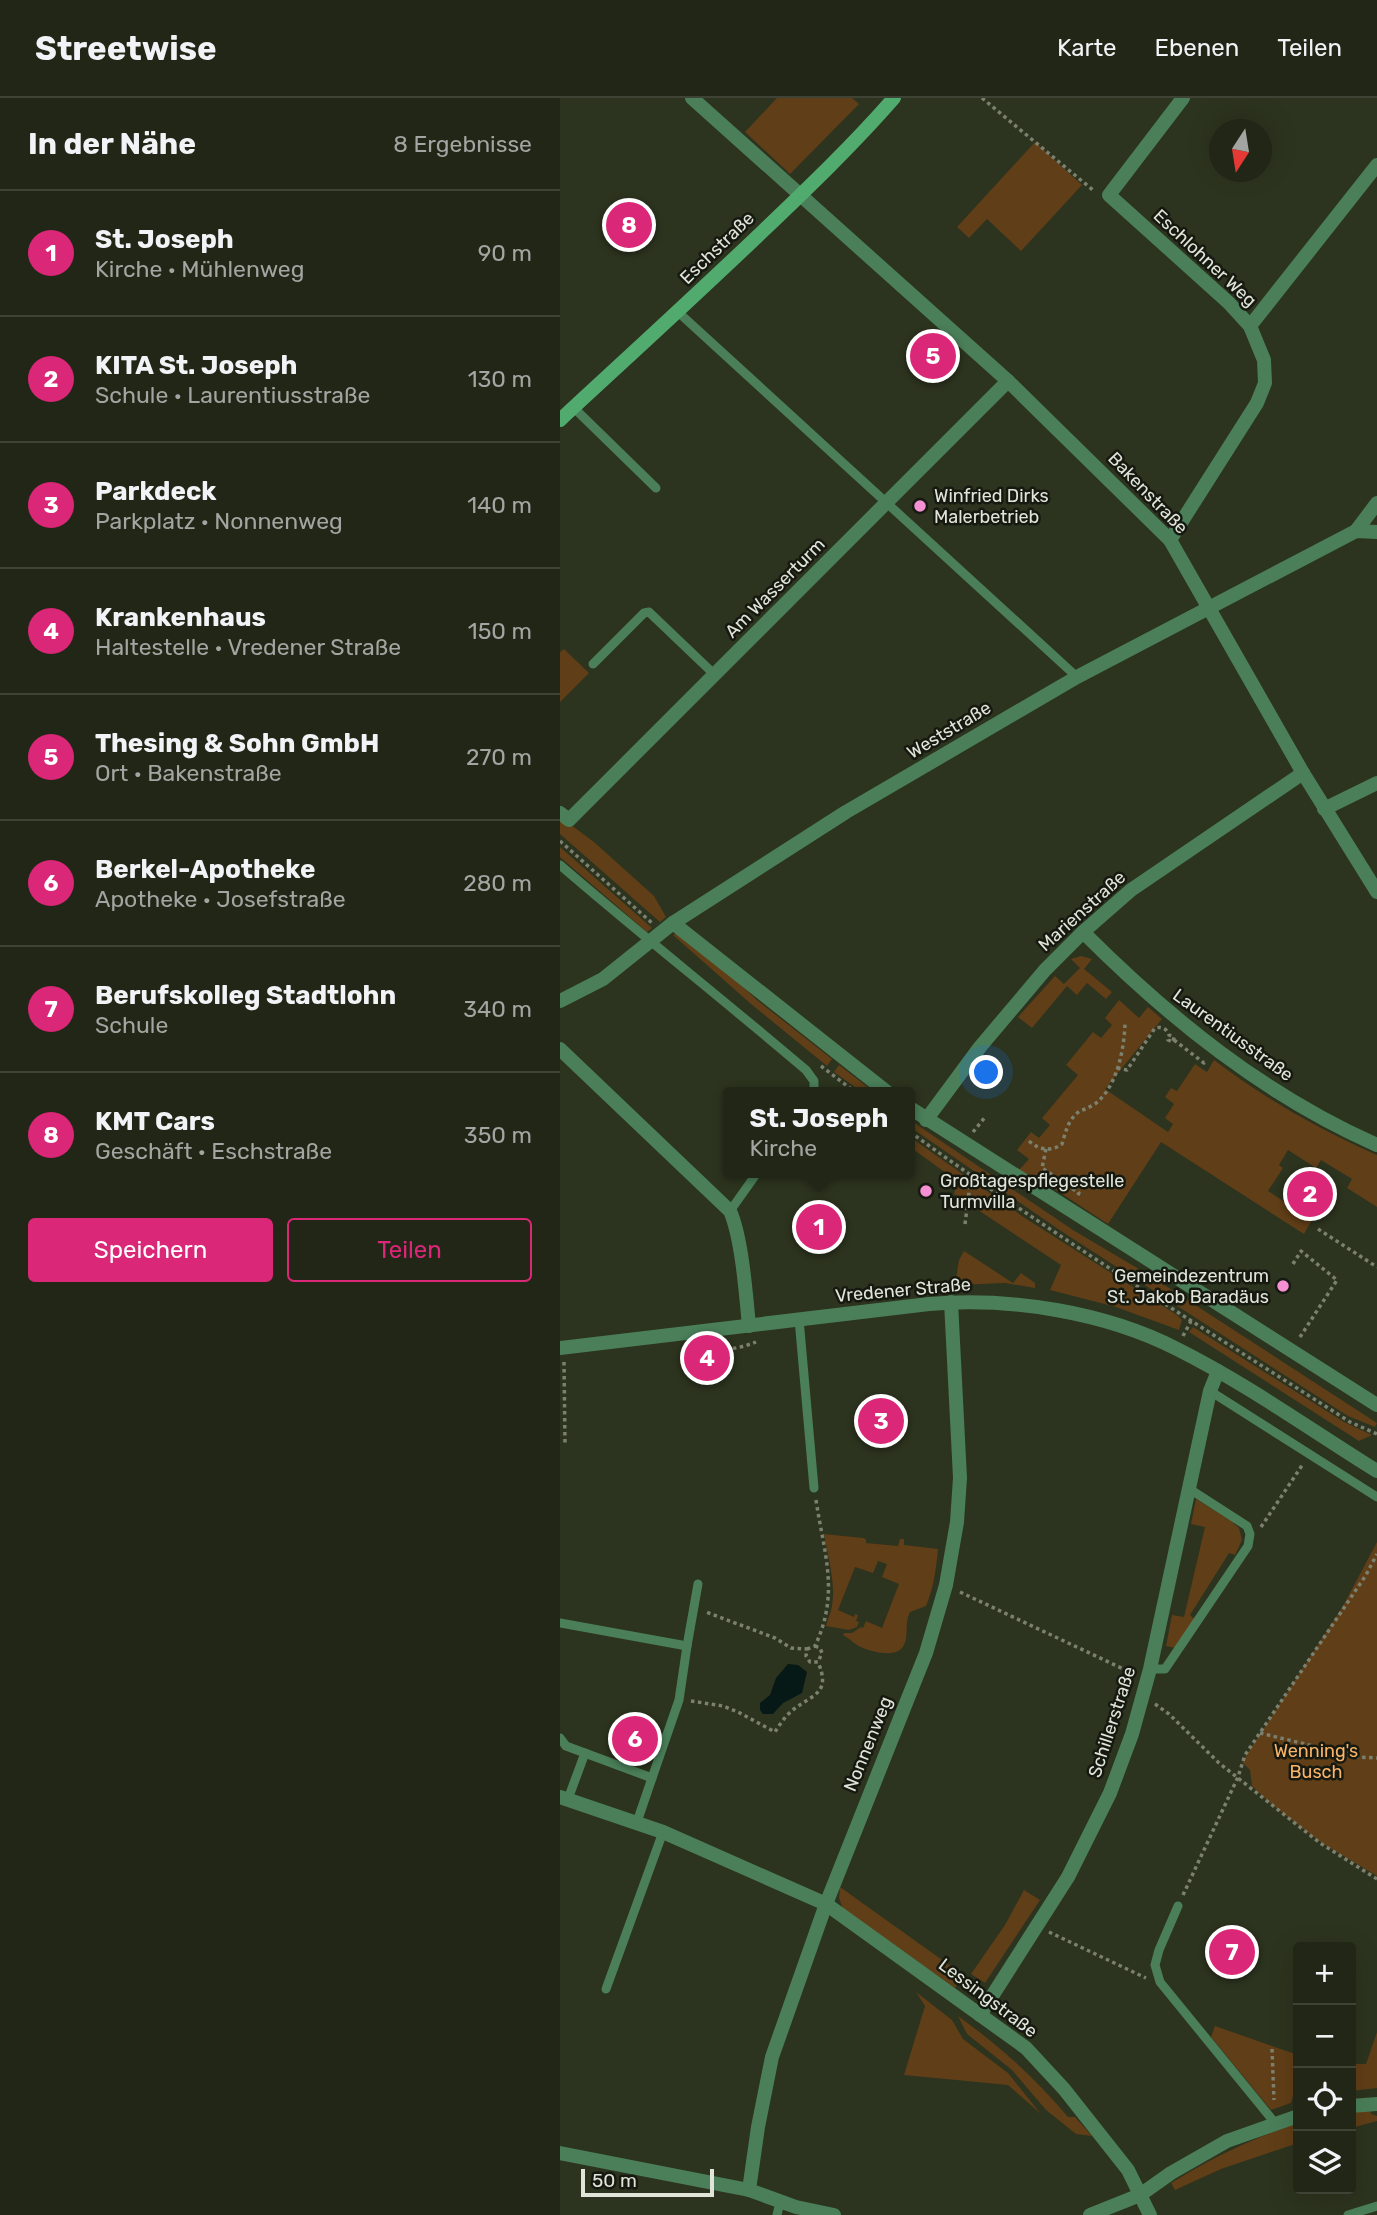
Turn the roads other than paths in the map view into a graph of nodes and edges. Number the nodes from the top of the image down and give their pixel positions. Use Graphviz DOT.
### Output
graph roads {
  1 [pos="692,98"];
  2 [pos="894,98"];
  3 [pos="1183,98"];
  4 [pos="1377,164"];
  5 [pos="800,195"];
  6 [pos="678,312"];
  7 [pos="1250,326"];
  8 [pos="1008,382"];
  9 [pos="573,407"];
  10 [pos="560,419"];
  11 [pos="656,488"];
  12 [pos="1377,503"];
  13 [pos="886,505"];
  14 [pos="1356,531"];
  15 [pos="1377,533"];
  16 [pos="1170,540"];
  17 [pos="1209,607"];
  18 [pos="593,664"];
  19 [pos="715,675"];
  20 [pos="1077,677"];
  21 [pos="1303,773"];
  22 [pos="1377,783"];
  23 [pos="1324,809"];
  24 [pos="564,816"];
  25 [pos="560,865"];
  26 [pos="1377,892"];
  27 [pos="673,923"];
  28 [pos="1083,932"];
  29 [pos="649,941"];
  30 [pos="560,1001"];
  31 [pos="560,1049"];
  32 [pos="814,1087"];
  33 [pos="881,1087"];
  34 [pos="915,1112"];
  35 [pos="926,1120"];
  36 [pos="1377,1145"];
  37 [pos="753,1178"];
  38 [pos="730,1211"];
  39 [pos="951,1302"];
  40 [pos="799,1319"];
  41 [pos="749,1326"];
  42 [pos="561,1356"];
  43 [pos="1218,1371"];
  44 [pos="1210,1391"];
  45 [pos="1377,1405"];
  46 [pos="1375,1465"];
  47 [pos="814,1488"];
  48 [pos="1188,1488"];
  49 [pos="1377,1497"];
  50 [pos="698,1584"];
  51 [pos="560,1623"];
  52 [pos="687,1646"];
  53 [pos="1149,1675"];
  54 [pos="560,1738"];
  55 [pos="585,1753"];
  56 [pos="652,1777"];
  57 [pos="564,1798"];
  58 [pos="637,1822"];
  59 [pos="663,1832"];
  60 [pos="826,1904"];
  61 [pos="1178,1906"];
  62 [pos="606,1989"];
  63 [pos="980,2015"];
  64 [pos="1377,2104"];
  65 [pos="1356,2106"];
  66 [pos="1293,2118"];
  67 [pos="1275,2123"];
  68 [pos="560,2152"];
  69 [pos="749,2190"];
  70 [pos="1140,2195"];
  71 [pos="1377,2206"];
  72 [pos="778,2209"];
  73 [pos="834,2215"];
  74 [pos="1090,2215"];
  75 [pos="1150,2215"];
  76 [pos="1348,2215"];
  1 -- 5 [label="street, Bakenstraße"];
  2 -- 5 [label="main road, Eschstraße"];
  3 -- 7 [label="street, Eschlohner Weg"];
  4 -- 7 [label="street"];
  5 -- 6 [label="main road, Eschstraße"];
  5 -- 8 [label="street, Bakenstraße"];
  6 -- 9 [label="main road, Eschstraße"];
  6 -- 13 [label="lane"];
  7 -- 16 [label="street, Eschlohner Weg"];
  8 -- 13 [label="street, Am Wasserturm"];
  8 -- 16 [label="street, Bakenstraße"];
  9 -- 10 [label="main road, Eschstraße"];
  9 -- 11 [label="lane"];
  12 -- 14 [label="street"];
  13 -- 19 [label="street, Am Wasserturm"];
  13 -- 20 [label="lane"];
  14 -- 15 [label="street"];
  14 -- 17 [label="street, Weststraße"];
  16 -- 17 [label="street, Bakenstraße"];
  17 -- 20 [label="street, Weststraße"];
  17 -- 21 [label="street, Bakenstraße"];
  18 -- 19 [label="lane"];
  19 -- 24 [label="street, Am Wasserturm"];
  20 -- 27 [label="street, Weststraße"];
  21 -- 23 [label="street, Bakenstraße"];
  21 -- 28 [label="street, Marienstraße"];
  22 -- 23 [label="street"];
  23 -- 26 [label="street, Bakenstraße"];
  25 -- 29 [label="lane"];
  27 -- 29 [label="street, Weststraße"];
  27 -- 33 [label="street"];
  28 -- 35 [label="street, Marienstraße"];
  28 -- 36 [label="street, Laurentiusstraße"];
  29 -- 30 [label="street, Weststraße"];
  29 -- 32 [label="lane"];
  31 -- 38 [label="street"];
  34 -- 35 [label="street"];
  35 -- 45 [label="street"];
  37 -- 38 [label="lane"];
  38 -- 41 [label="street"];
  39 -- 40 [label="street, Vredener Straße"];
  39 -- 43 [label="street, Vredener Straße"];
  39 -- 60 [label="street, Nonnenweg"];
  40 -- 41 [label="street, Vredener Straße"];
  40 -- 47 [label="lane"];
  41 -- 42 [label="street, Vredener Straße"];
  43 -- 44 [label="street, Schillerstraße"];
  43 -- 46 [label="street, Vredener Straße"];
  44 -- 48 [label="street, Schillerstraße"];
  44 -- 49 [label="lane"];
  48 -- 53 [label="street, Schillerstraße"];
  48 -- 53 [label="lane"];
  50 -- 52 [label="lane"];
  51 -- 52 [label="lane"];
  52 -- 56 [label="lane"];
  53 -- 63 [label="street, Schillerstraße"];
  54 -- 55 [label="lane"];
  55 -- 56 [label="lane"];
  55 -- 57 [label="lane"];
  56 -- 58 [label="lane"];
  57 -- 58 [label="street, Lessingstraße"];
  58 -- 59 [label="street, Lessingstraße"];
  59 -- 60 [label="street, Lessingstraße"];
  59 -- 62 [label="lane"];
  60 -- 63 [label="street, Lessingstraße"];
  60 -- 69 [label="street, Nonnenweg"];
  61 -- 67 [label="lane"];
  63 -- 70 [label="street, Lessingstraße"];
  64 -- 65 [label="street"];
  66 -- 67 [label="street"];
  67 -- 70 [label="street"];
  68 -- 69 [label="street"];
  69 -- 72 [label="street"];
  70 -- 74 [label="street"];
  70 -- 75 [label="street, Lessingstraße"];
  71 -- 76 [label="lane"];
  72 -- 73 [label="street"];
}
